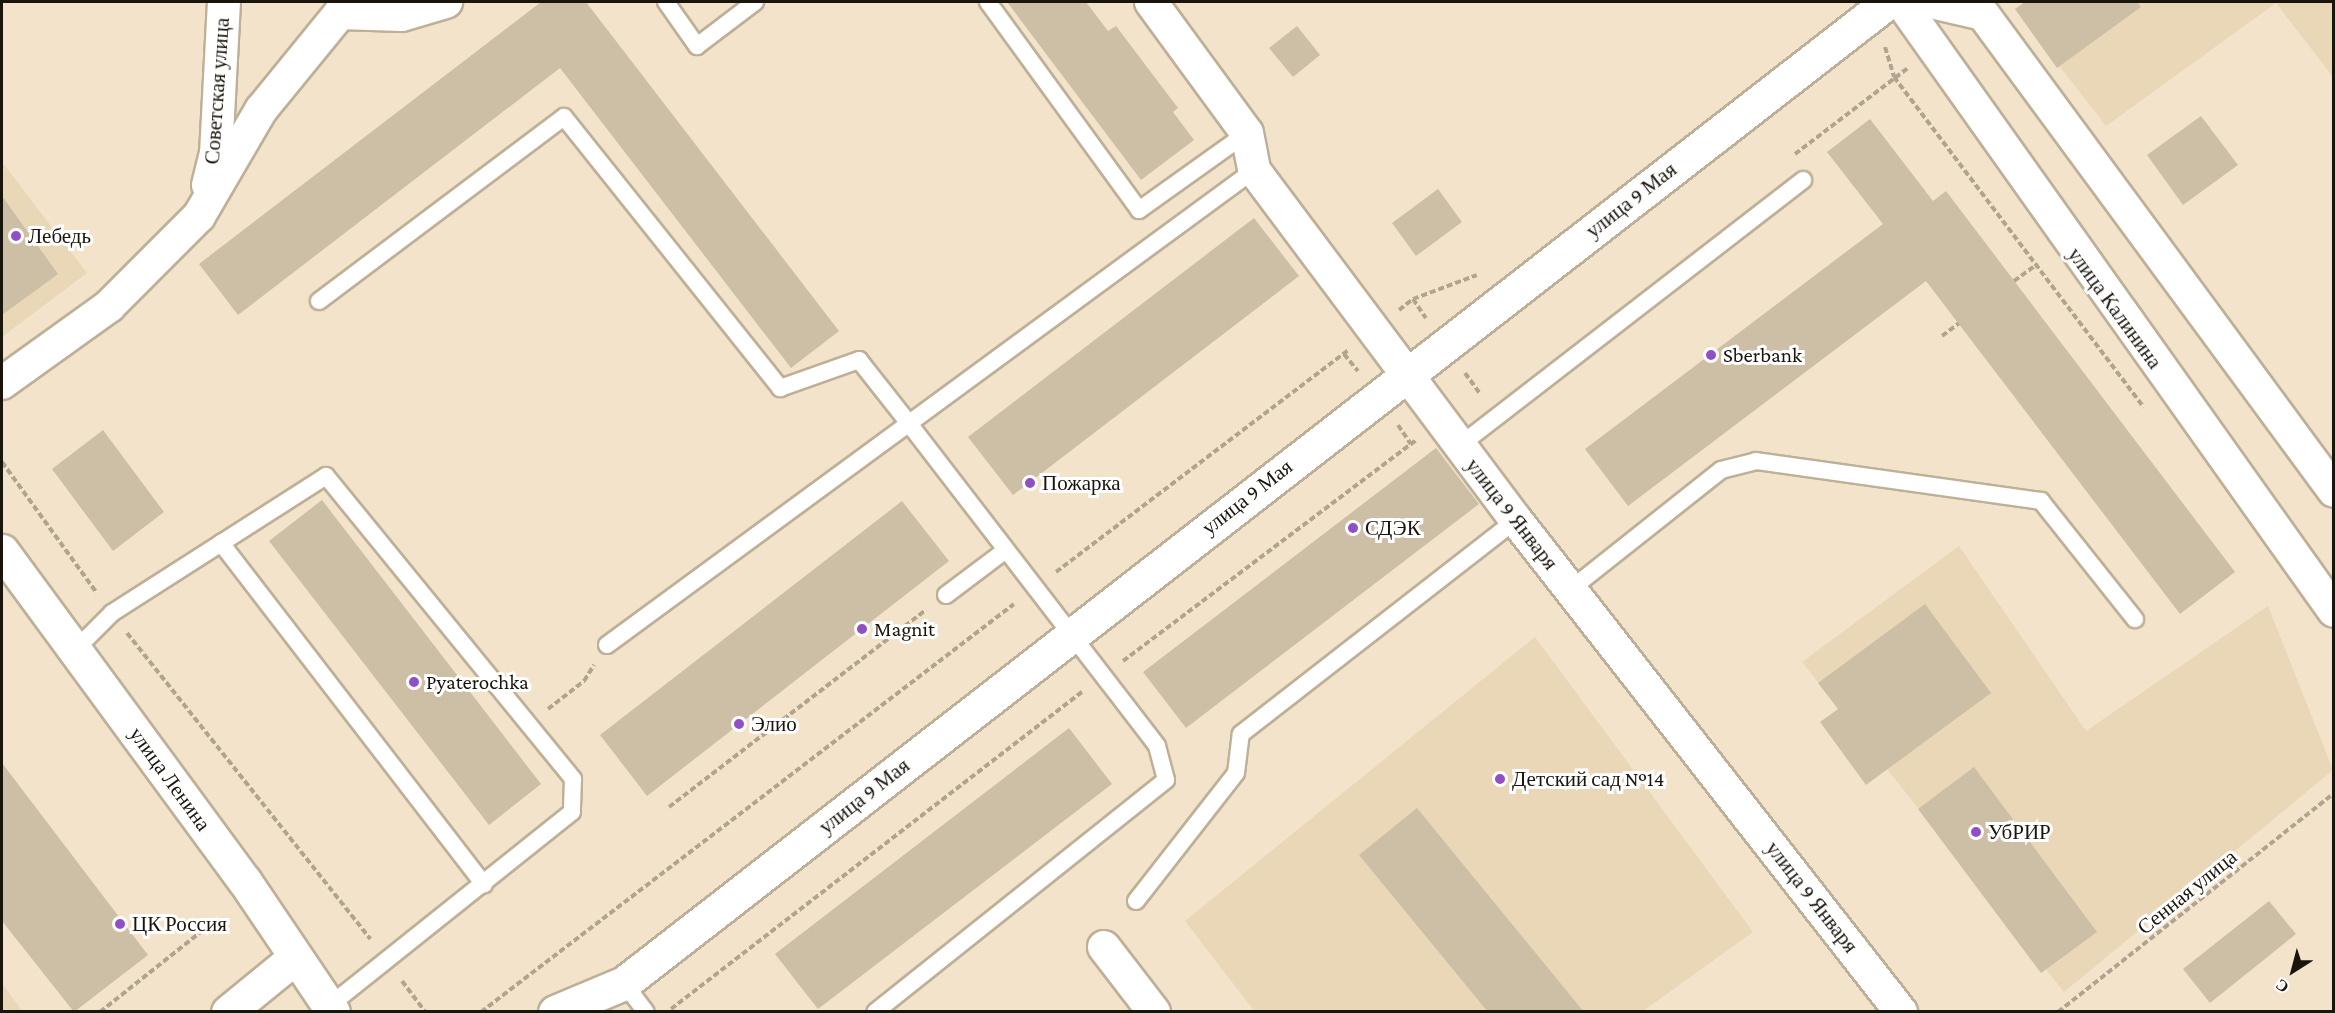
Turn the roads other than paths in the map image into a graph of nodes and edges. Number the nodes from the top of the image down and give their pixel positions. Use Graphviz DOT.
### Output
graph roads {
  1 [pos="224,2"];
  2 [pos="446,2"];
  3 [pos="666,2"];
  4 [pos="755,2"];
  5 [pos="988,2"];
  6 [pos="1151,2"];
  7 [pos="1931,2"];
  8 [pos="1888,6"];
  9 [pos="337,7"];
  10 [pos="1247,133"];
  11 [pos="1254,170"];
  12 [pos="1803,180"];
  13 [pos="199,216"];
  14 [pos="319,301"];
  15 [pos="1409,375"];
  16 [pos="2,383"];
  17 [pos="908,422"];
  18 [pos="1459,446"];
  19 [pos="2334,491"];
  20 [pos="1516,520"];
  21 [pos="221,543"];
  22 [pos="1006,549"];
  23 [pos="2,551"];
  24 [pos="1571,590"];
  25 [pos="946,595"];
  26 [pos="2334,611"];
  27 [pos="2135,619"];
  28 [pos="1072,635"];
  29 [pos="607,645"];
  30 [pos="75,650"];
  31 [pos="484,884"];
  32 [pos="1136,901"];
  33 [pos="1104,947"];
  34 [pos="293,959"];
  35 [pos="611,996"];
  36 [pos="331,1009"];
  37 [pos="228,1011"];
  38 [pos="555,1011"];
  39 [pos="646,1011"];
  40 [pos="874,1011"];
  41 [pos="1154,1011"];
  42 [pos="1901,1011"];
  1 -- 13 [label="street, Советская улица"];
  2 -- 9 [label="street"];
  3 -- 4 [label="lane"];
  5 -- 10 [label="lane"];
  6 -- 10 [label="street, улица 9 Января"];
  7 -- 19 [label="street"];
  8 -- 15 [label="street, улица 9 Мая"];
  8 -- 26 [label="street, улица Калинина"];
  9 -- 13 [label="street"];
  10 -- 11 [label="street, улица 9 Января"];
  11 -- 15 [label="street, улица 9 Января"];
  11 -- 17 [label="lane"];
  12 -- 18 [label="lane"];
  13 -- 16 [label="street"];
  14 -- 17 [label="lane"];
  15 -- 18 [label="street, улица 9 Января"];
  15 -- 28 [label="street, улица 9 Мая"];
  17 -- 22 [label="lane"];
  17 -- 29 [label="lane"];
  18 -- 20 [label="street, улица 9 Января"];
  20 -- 24 [label="street, улица 9 Января"];
  20 -- 32 [label="lane"];
  21 -- 30 [label="lane"];
  21 -- 31 [label="lane"];
  21 -- 31 [label="lane"];
  22 -- 25 [label="lane"];
  22 -- 28 [label="lane"];
  23 -- 30 [label="street, улица Ленина"];
  24 -- 27 [label="lane"];
  24 -- 42 [label="street, улица 9 Января"];
  28 -- 35 [label="street, улица 9 Мая"];
  28 -- 40 [label="lane"];
  30 -- 34 [label="street, улица Ленина"];
  31 -- 36 [label="lane"];
  33 -- 41 [label="street"];
  34 -- 36 [label="street, улица Ленина"];
  34 -- 37 [label="street"];
  35 -- 38 [label="street, улица 9 Мая"];
  35 -- 39 [label="lane"];
}
